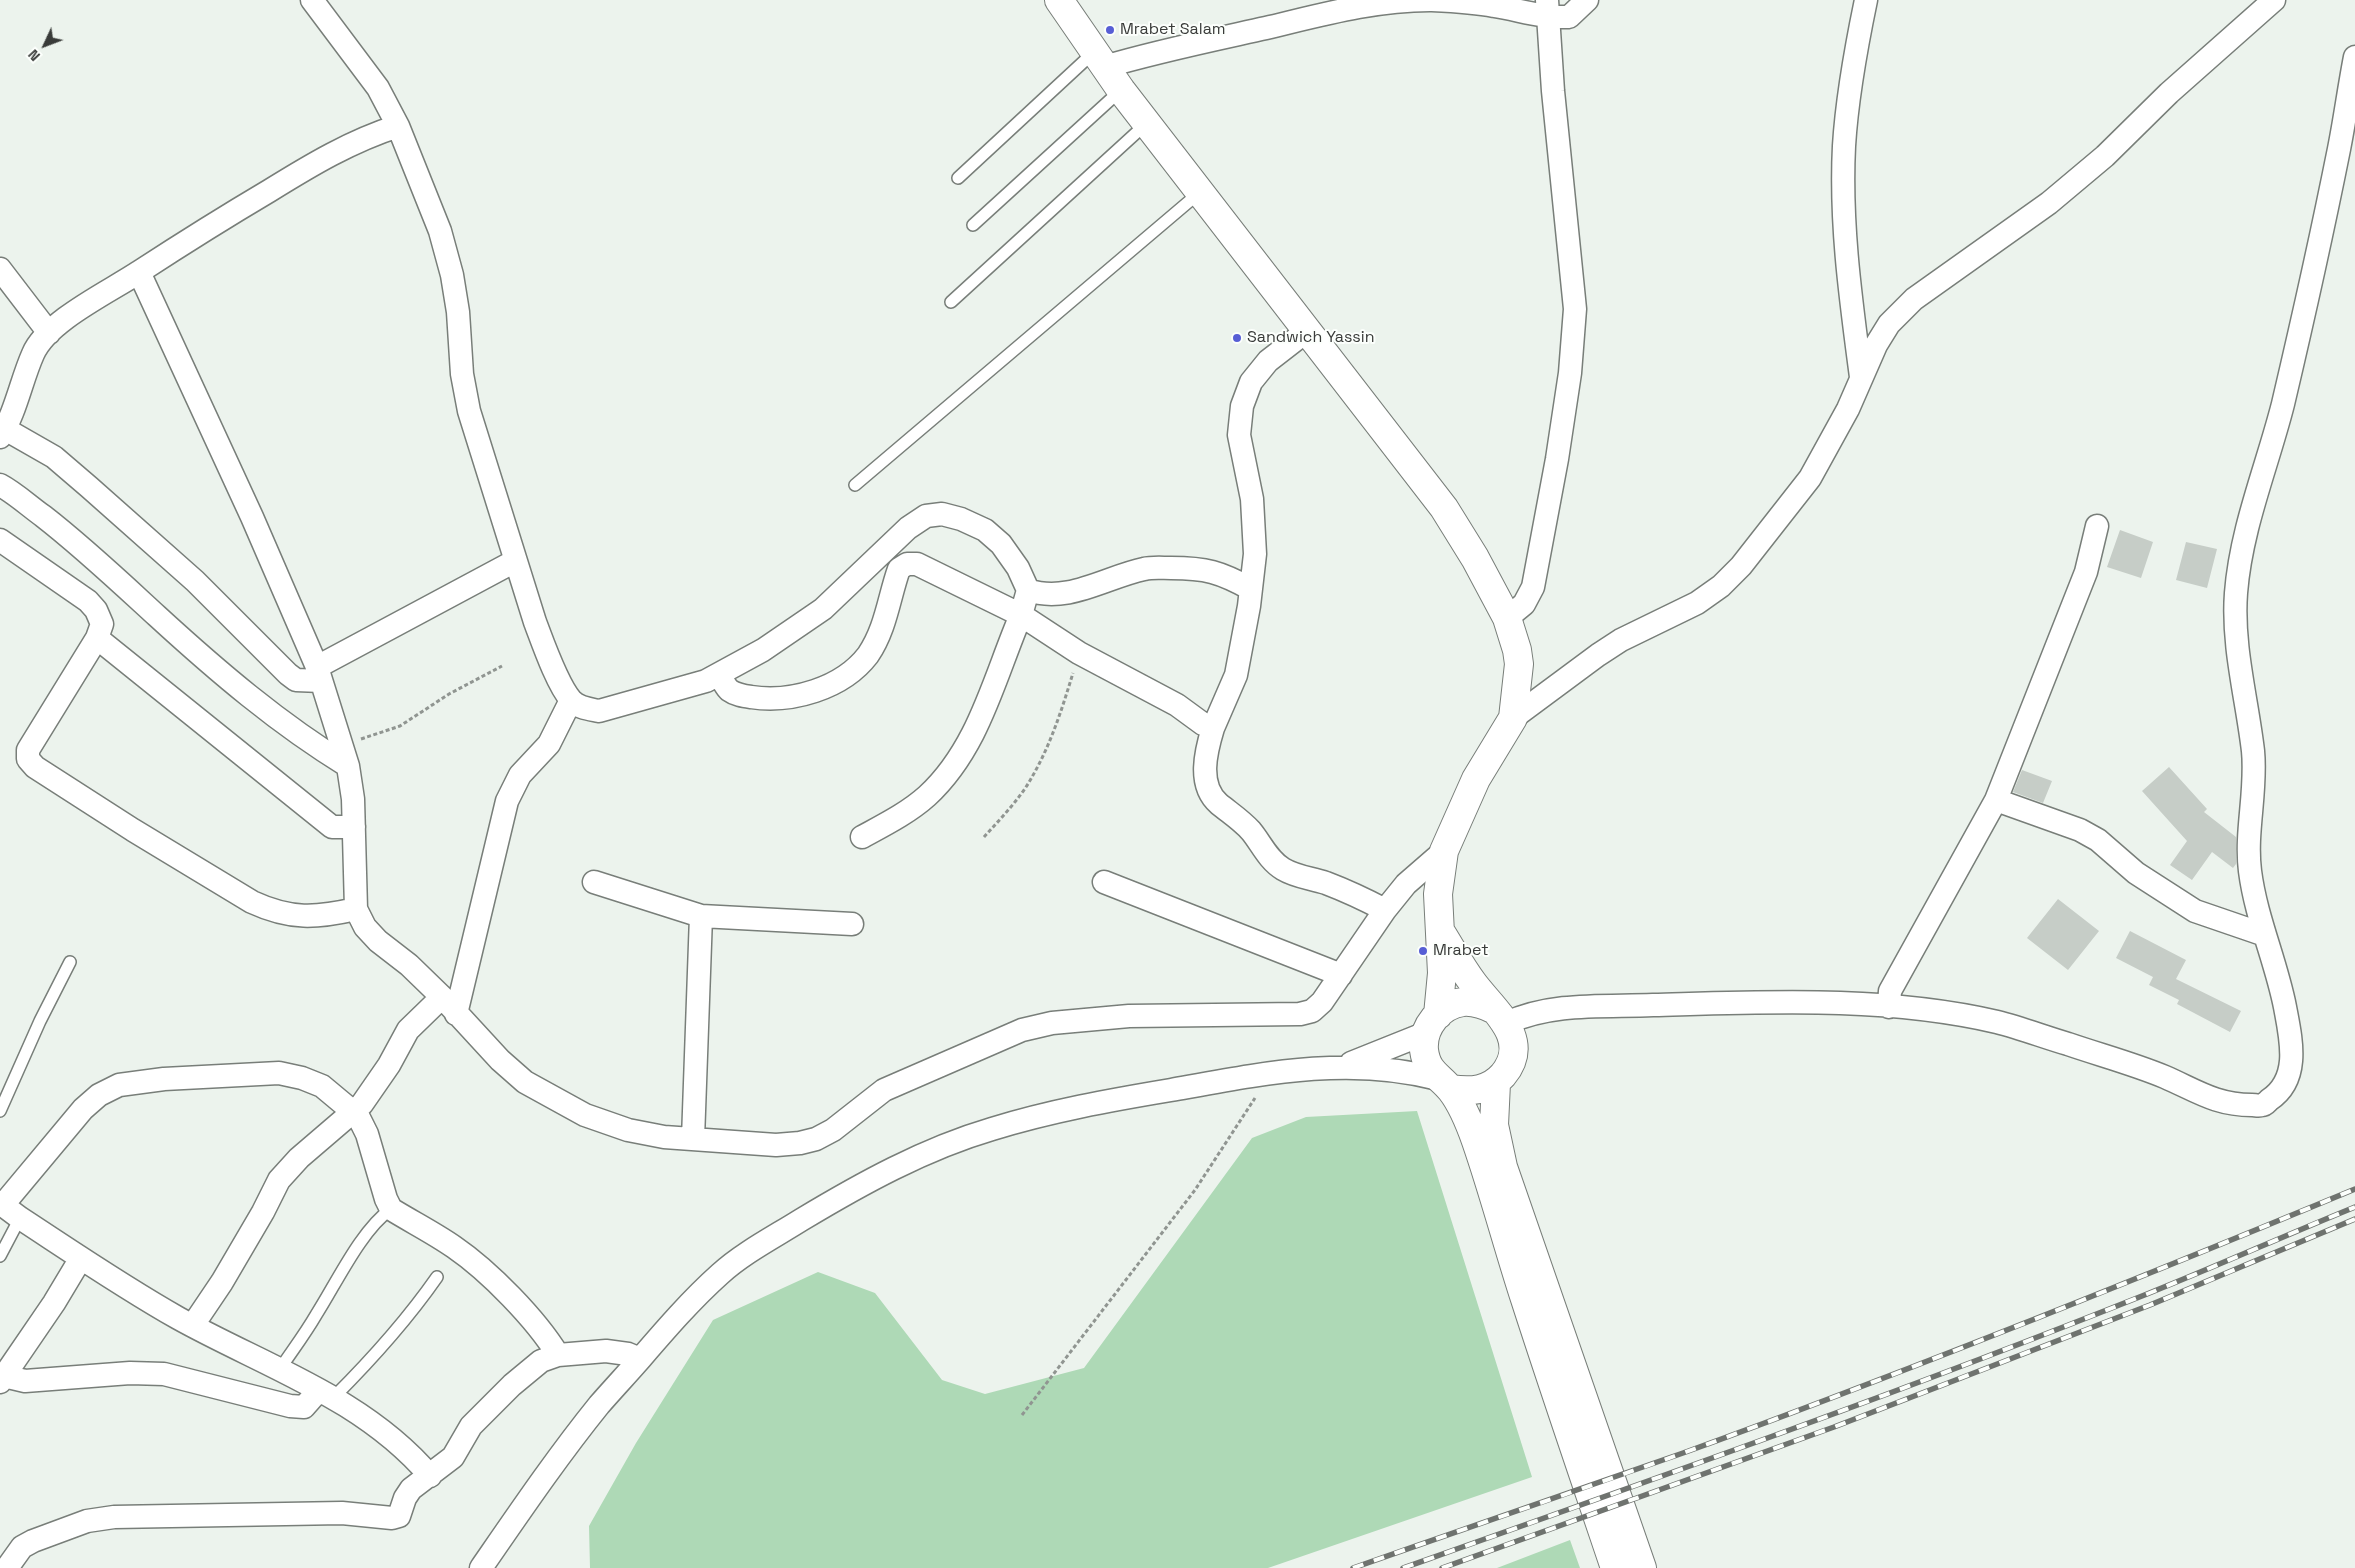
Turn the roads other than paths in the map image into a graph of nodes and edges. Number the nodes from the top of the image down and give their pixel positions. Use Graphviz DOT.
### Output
graph roads {
  1 [pos="312,0"];
  2 [pos="1059,0"];
  3 [pos="1587,0"];
  4 [pos="1866,0"];
  5 [pos="2274,0"];
  6 [pos="1548,9"];
  7 [pos="2355,57"];
  8 [pos="1099,60"];
  9 [pos="1121,90"];
  10 [pos="1147,123"];
  11 [pos="398,126"];
  12 [pos="958,178"];
  13 [pos="1199,192"];
  14 [pos="973,225"];
  15 [pos="0,269"];
  16 [pos="139,272"];
  17 [pos="951,302"];
  18 [pos="1308,330"];
  19 [pos="49,333"];
  20 [pos="1861,377"];
  21 [pos="2,433"];
  22 [pos="0,485"];
  23 [pos="855,485"];
  24 [pos="2097,526"];
  25 [pos="908,528"];
  26 [pos="0,540"];
  27 [pos="515,561"];
  28 [pos="911,564"];
  29 [pos="1251,589"];
  30 [pos="1028,590"];
  31 [pos="1022,615"];
  32 [pos="1508,618"];
  33 [pos="97,638"];
  34 [pos="319,674"];
  35 [pos="719,674"];
  36 [pos="571,700"];
  37 [pos="1513,718"];
  38 [pos="1213,728"];
  39 [pos="348,766"];
  40 [pos="1996,800"];
  41 [pos="354,828"];
  42 [pos="862,837"];
  43 [pos="1444,851"];
  44 [pos="594,882"];
  45 [pos="1104,882"];
  46 [pos="356,909"];
  47 [pos="1385,910"];
  48 [pos="701,916"];
  49 [pos="852,924"];
  50 [pos="1441,932"];
  51 [pos="2264,935"];
  52 [pos="70,962"];
  53 [pos="1341,975"];
  54 [pos="449,1005"];
  55 [pos="1889,1007"];
  56 [pos="1501,1016"];
  57 [pos="1432,1024"];
  58 [pos="1341,1067"];
  59 [pos="1496,1083"];
  60 [pos="1444,1084"];
  61 [pos="0,1111"];
  62 [pos="354,1111"];
  63 [pos="693,1139"];
  64 [pos="5,1208"];
  65 [pos="391,1209"];
  66 [pos="0,1256"];
  67 [pos="81,1258"];
  68 [pos="437,1277"];
  69 [pos="1536,1298"];
  70 [pos="193,1326"];
  71 [pos="558,1354"];
  72 [pos="640,1359"];
  73 [pos="280,1369"];
  74 [pos="2,1379"];
  75 [pos="326,1394"];
  76 [pos="430,1476"];
  77 [pos="7,1568"];
  78 [pos="482,1568"];
  79 [pos="1615,1568"];
  80 [pos="1642,1568"];
  1 -- 11 [label="street"];
  2 -- 8 [label="street"];
  3 -- 6 [label="street"];
  4 -- 20 [label="street"];
  5 -- 20 [label="street"];
  6 -- 8 [label="street"];
  6 -- 32 [label="street"];
  7 -- 51 [label="street"];
  8 -- 9 [label="street"];
  8 -- 12 [label="lane"];
  9 -- 10 [label="street"];
  9 -- 14 [label="lane"];
  10 -- 13 [label="street"];
  10 -- 17 [label="lane"];
  11 -- 16 [label="street"];
  11 -- 27 [label="street"];
  13 -- 18 [label="street"];
  13 -- 23 [label="lane"];
  15 -- 19 [label="street"];
  16 -- 19 [label="street"];
  16 -- 34 [label="street"];
  18 -- 29 [label="street"];
  18 -- 32 [label="street"];
  19 -- 21 [label="street"];
  20 -- 37 [label="street"];
  21 -- 34 [label="street"];
  22 -- 39 [label="street"];
  24 -- 40 [label="street"];
  25 -- 28 [label="street"];
  25 -- 30 [label="street"];
  25 -- 35 [label="street"];
  26 -- 33 [label="street"];
  27 -- 34 [label="street"];
  27 -- 36 [label="street"];
  28 -- 31 [label="street"];
  28 -- 35 [label="street"];
  29 -- 30 [label="street"];
  29 -- 38 [label="street"];
  30 -- 31 [label="street"];
  31 -- 38 [label="street"];
  31 -- 42 [label="street"];
  32 -- 37 [label="street"];
  33 -- 41 [label="street"];
  33 -- 46 [label="street"];
  34 -- 39 [label="street"];
  35 -- 36 [label="street"];
  36 -- 54 [label="street"];
  37 -- 43 [label="street"];
  38 -- 47 [label="street"];
  39 -- 41 [label="street"];
  40 -- 51 [label="street"];
  40 -- 55 [label="street"];
  41 -- 46 [label="street"];
  43 -- 47 [label="street"];
  43 -- 50 [label="street"];
  44 -- 48 [label="street"];
  45 -- 53 [label="street"];
  46 -- 54 [label="street"];
  47 -- 53 [label="street"];
  48 -- 49 [label="street"];
  48 -- 63 [label="street"];
  50 -- 56 [label="street"];
  50 -- 57 [label="street"];
  51 -- 55 [label="street"];
  52 -- 61 [label="lane"];
  53 -- 63 [label="street"];
  54 -- 62 [label="street"];
  54 -- 63 [label="street"];
  55 -- 56 [label="street"];
  56 -- 57 [label="street"];
  56 -- 59 [label="street"];
  57 -- 58 [label="street"];
  57 -- 60 [label="street"];
  58 -- 60 [label="street"];
  58 -- 72 [label="street"];
  59 -- 60 [label="street"];
  59 -- 69 [label="street"];
  60 -- 69 [label="street"];
  62 -- 64 [label="street"];
  62 -- 65 [label="street"];
  62 -- 70 [label="street"];
  64 -- 66 [label="lane"];
  64 -- 67 [label="street"];
  65 -- 71 [label="street"];
  65 -- 73 [label="lane"];
  67 -- 70 [label="street"];
  67 -- 74 [label="street"];
  68 -- 75 [label="lane"];
  69 -- 79 [label="street"];
  69 -- 80 [label="street"];
  70 -- 73 [label="street"];
  71 -- 72 [label="street"];
  71 -- 76 [label="street"];
  72 -- 78 [label="street"];
  73 -- 75 [label="street"];
  74 -- 75 [label="street"];
  75 -- 76 [label="street"];
  76 -- 77 [label="street"];
}
